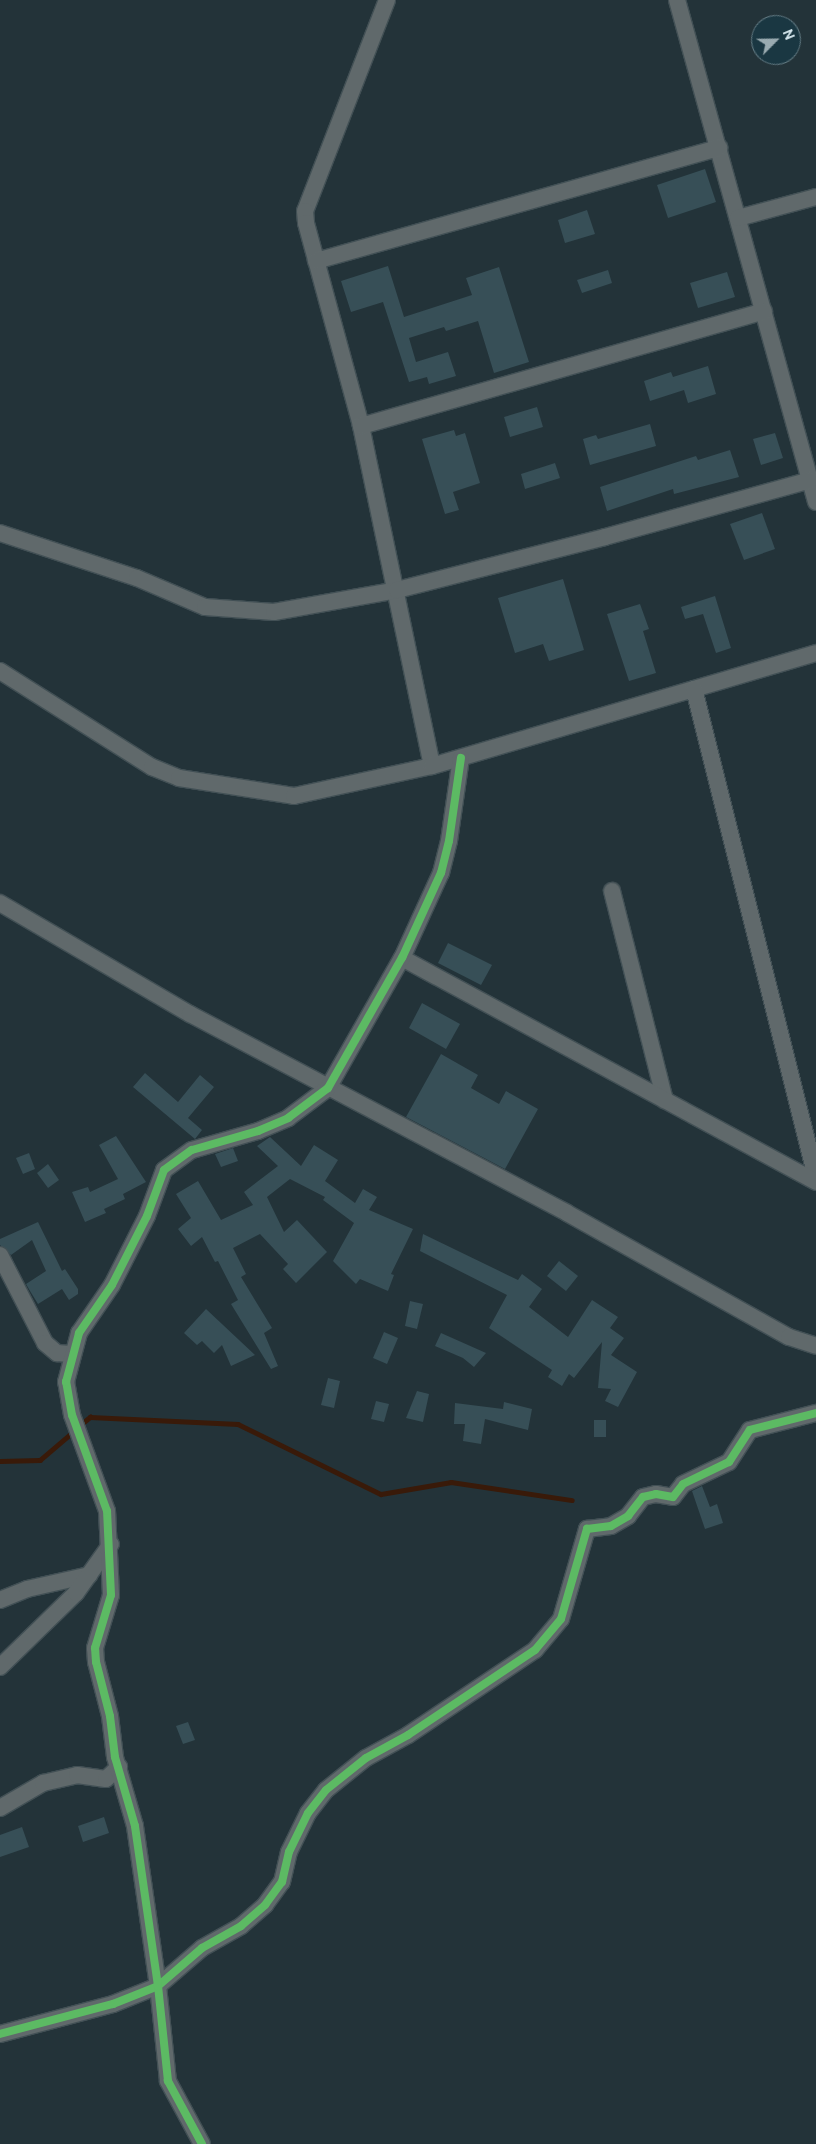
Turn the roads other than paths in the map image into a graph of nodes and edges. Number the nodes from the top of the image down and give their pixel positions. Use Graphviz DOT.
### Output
graph roads {
  1 [pos="387,0"];
  2 [pos="677,0"];
  3 [pos="719,148"];
  4 [pos="816,198"];
  5 [pos="738,218"];
  6 [pos="316,261"];
  7 [pos="764,311"];
  8 [pos="360,426"];
  9 [pos="810,480"];
  10 [pos="816,502"];
  11 [pos="0,533"];
  12 [pos="397,590"];
  13 [pos="816,653"];
  14 [pos="0,671"];
  15 [pos="694,689"];
  16 [pos="461,758"];
  17 [pos="432,766"];
  18 [pos="612,891"];
  19 [pos="0,903"];
  20 [pos="402,958"];
  21 [pos="328,1088"];
  22 [pos="665,1100"];
  23 [pos="816,1176"];
  24 [pos="816,1182"];
  25 [pos="0,1255"];
  26 [pos="816,1346"];
  27 [pos="71,1354"];
  28 [pos="816,1413"];
  29 [pos="111,1544"];
  30 [pos="89,1575"];
  31 [pos="0,1600"];
  32 [pos="0,1667"];
  33 [pos="118,1767"];
  34 [pos="0,1808"];
  35 [pos="158,1986"];
  36 [pos="0,2034"];
  37 [pos="202,2144"];
  1 -- 6 [label="street"];
  2 -- 3 [label="street"];
  3 -- 5 [label="street"];
  3 -- 6 [label="street"];
  4 -- 5 [label="street"];
  5 -- 7 [label="street"];
  6 -- 8 [label="street"];
  7 -- 8 [label="street"];
  7 -- 9 [label="street"];
  8 -- 12 [label="street"];
  9 -- 10 [label="street"];
  9 -- 12 [label="street"];
  11 -- 12 [label="street"];
  12 -- 17 [label="street"];
  13 -- 15 [label="street"];
  14 -- 17 [label="street"];
  15 -- 16 [label="street"];
  15 -- 23 [label="street"];
  16 -- 17 [label="street"];
  16 -- 20 [label="street"];
  18 -- 22 [label="street"];
  19 -- 21 [label="street"];
  20 -- 21 [label="street"];
  20 -- 22 [label="street"];
  21 -- 26 [label="street"];
  21 -- 27 [label="street"];
  22 -- 24 [label="street"];
  25 -- 27 [label="street"];
  27 -- 29 [label="street"];
  28 -- 35 [label="street"];
  29 -- 30 [label="street"];
  29 -- 33 [label="street"];
  30 -- 31 [label="street"];
  30 -- 32 [label="street"];
  33 -- 34 [label="street"];
  33 -- 35 [label="street"];
  35 -- 36 [label="street"];
  35 -- 37 [label="street"];
}
